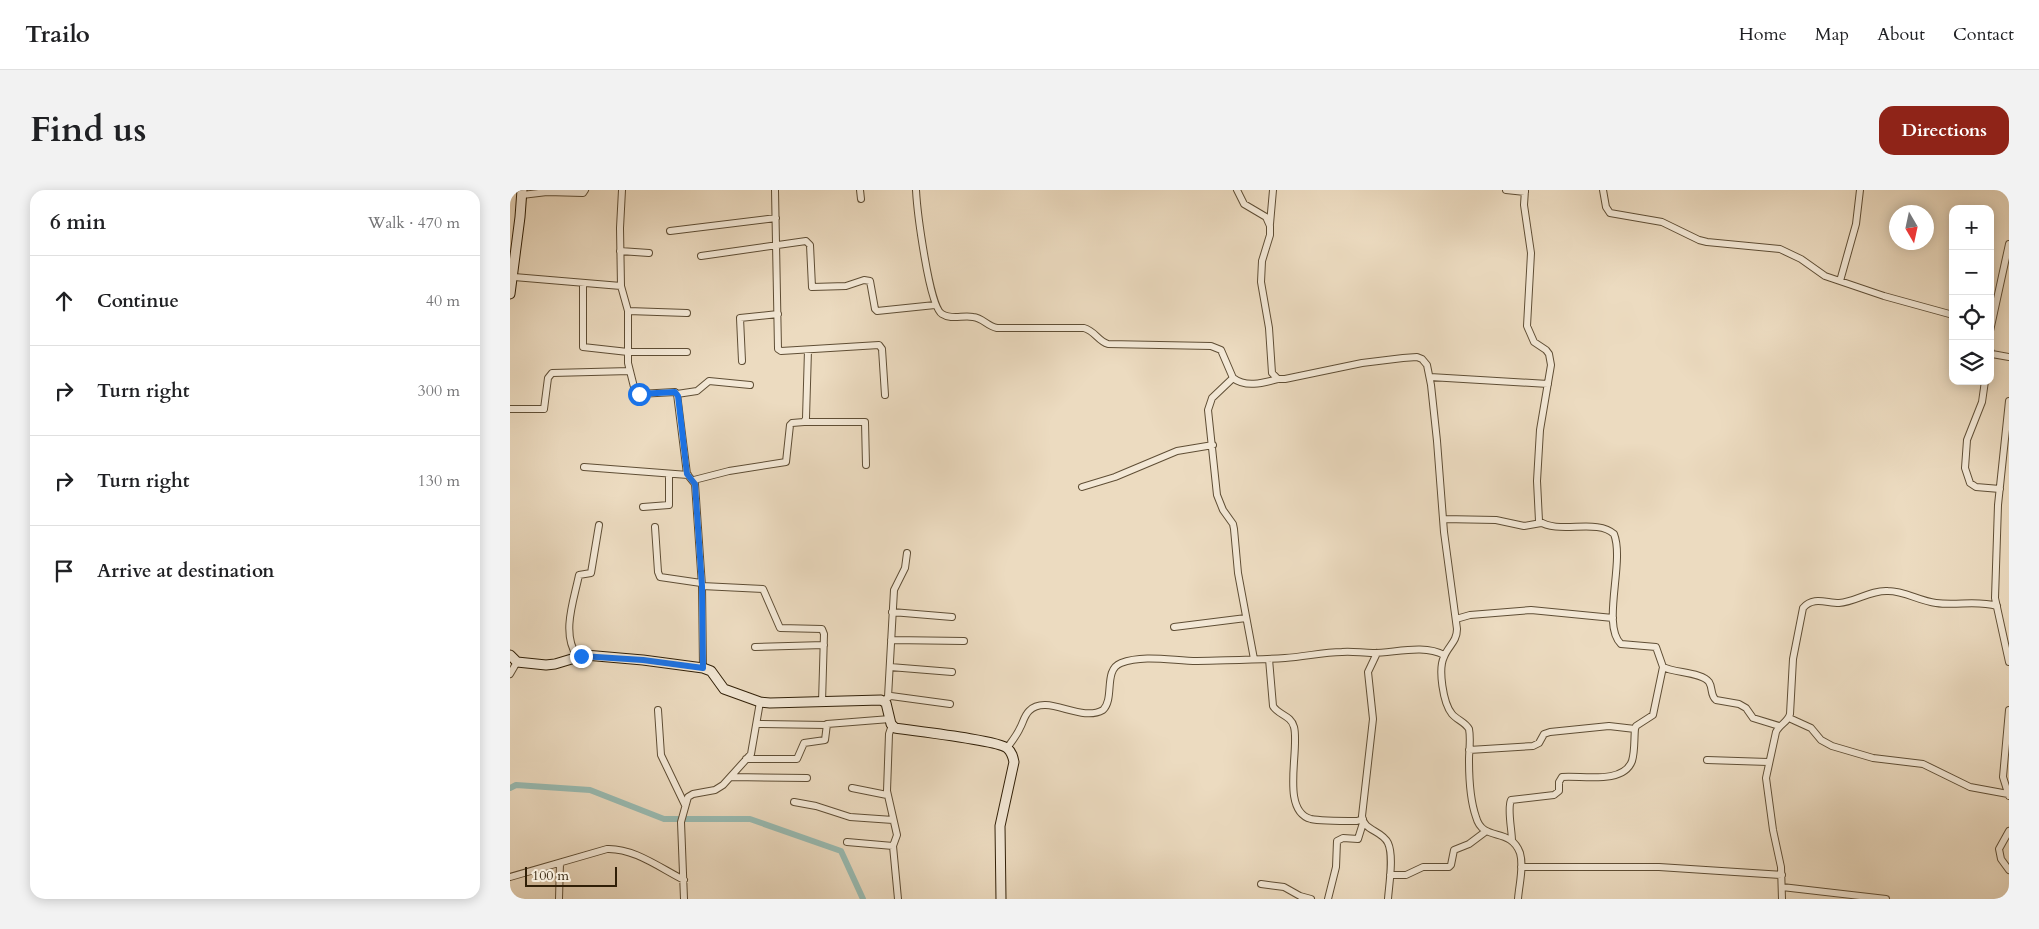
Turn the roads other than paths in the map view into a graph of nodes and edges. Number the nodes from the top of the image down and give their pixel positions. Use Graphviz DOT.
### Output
graph roads {
  1 [pos="585,190"];
  2 [pos="622,190"];
  3 [pos="775,190"];
  4 [pos="860,190"];
  5 [pos="916,190"];
  6 [pos="1237,190"];
  7 [pos="1273,190"];
  8 [pos="1506,190"];
  9 [pos="1603,190"];
  10 [pos="1860,190"];
  11 [pos="1525,191"];
  12 [pos="522,193"];
  13 [pos="861,199"];
  14 [pos="776,218"];
  15 [pos="1270,226"];
  16 [pos="670,231"];
  17 [pos="776,244"];
  18 [pos="2009,244"];
  19 [pos="620,251"];
  20 [pos="649,253"];
  21 [pos="701,256"];
  22 [pos="514,276"];
  23 [pos="1840,281"];
  24 [pos="583,283"];
  25 [pos="621,286"];
  26 [pos="510,294"];
  27 [pos="935,305"];
  28 [pos="628,311"];
  29 [pos="1994,312"];
  30 [pos="686,313"];
  31 [pos="778,314"];
  32 [pos="1949,314"];
  33 [pos="808,350"];
  34 [pos="628,352"];
  35 [pos="687,352"];
  36 [pos="1994,355"];
  37 [pos="2009,357"];
  38 [pos="742,361"];
  39 [pos="630,371"];
  40 [pos="1430,377"];
  41 [pos="1233,378"];
  42 [pos="1278,379"];
  43 [pos="1548,384"];
  44 [pos="750,385"];
  45 [pos="1984,385"];
  46 [pos="677,394"];
  47 [pos="885,395"];
  48 [pos="2009,401"];
  49 [pos="510,409"];
  50 [pos="804,422"];
  51 [pos="1213,445"];
  52 [pos="866,465"];
  53 [pos="584,467"];
  54 [pos="669,474"];
  55 [pos="688,475"];
  56 [pos="694,480"];
  57 [pos="1082,487"];
  58 [pos="2000,489"];
  59 [pos="643,507"];
  60 [pos="1443,519"];
  61 [pos="1541,523"];
  62 [pos="599,525"];
  63 [pos="655,527"];
  64 [pos="907,553"];
  65 [pos="701,584"];
  66 [pos="1997,606"];
  67 [pos="892,612"];
  68 [pos="952,618"];
  69 [pos="1246,618"];
  70 [pos="1613,618"];
  71 [pos="2000,618"];
  72 [pos="2009,618"];
  73 [pos="1456,619"];
  74 [pos="1174,627"];
  75 [pos="890,640"];
  76 [pos="964,642"];
  77 [pos="824,645"];
  78 [pos="755,647"];
  79 [pos="1377,653"];
  80 [pos="510,655"];
  81 [pos="1444,655"];
  82 [pos="577,656"];
  83 [pos="1254,659"];
  84 [pos="1268,659"];
  85 [pos="517,662"];
  86 [pos="2009,662"];
  87 [pos="890,667"];
  88 [pos="1663,667"];
  89 [pos="703,668"];
  90 [pos="952,672"];
  91 [pos="510,674"];
  92 [pos="886,699"];
  93 [pos="760,702"];
  94 [pos="822,702"];
  95 [pos="950,704"];
  96 [pos="658,710"];
  97 [pos="2009,710"];
  98 [pos="1789,718"];
  99 [pos="891,722"];
  100 [pos="757,724"];
  101 [pos="826,725"];
  102 [pos="1779,726"];
  103 [pos="1635,729"];
  104 [pos="1007,748"];
  105 [pos="1469,750"];
  106 [pos="746,759"];
  107 [pos="1707,760"];
  108 [pos="1768,762"];
  109 [pos="730,777"];
  110 [pos="807,778"];
  111 [pos="852,788"];
  112 [pos="887,795"];
  113 [pos="2009,795"];
  114 [pos="794,802"];
  115 [pos="685,805"];
  116 [pos="893,820"];
  117 [pos="1363,821"];
  118 [pos="2009,831"];
  119 [pos="1485,832"];
  120 [pos="1512,841"];
  121 [pos="847,842"];
  122 [pos="893,846"];
  123 [pos="560,863"];
  124 [pos="1521,867"];
  125 [pos="2009,870"];
  126 [pos="1782,874"];
  127 [pos="1390,875"];
  128 [pos="510,877"];
  129 [pos="684,880"];
  130 [pos="1261,884"];
  131 [pos="1782,887"];
  132 [pos="559,899"];
  133 [pos="684,899"];
  134 [pos="898,899"];
  135 [pos="1001,899"];
  136 [pos="1311,899"];
  137 [pos="1328,899"];
  138 [pos="1388,899"];
  139 [pos="1518,899"];
  140 [pos="1782,899"];
  141 [pos="1886,899"];
  1 -- 12 [label="street"];
  2 -- 19 [label="street"];
  3 -- 14 [label="street"];
  4 -- 13 [label="street"];
  5 -- 27 [label="street"];
  6 -- 15 [label="street"];
  7 -- 15 [label="street"];
  8 -- 11 [label="street"];
  9 -- 23 [label="street"];
  10 -- 23 [label="street"];
  11 -- 43 [label="street"];
  12 -- 22 [label="street"];
  14 -- 16 [label="street"];
  14 -- 17 [label="street"];
  15 -- 42 [label="street"];
  17 -- 21 [label="street"];
  17 -- 27 [label="street"];
  17 -- 31 [label="street"];
  18 -- 29 [label="street"];
  19 -- 20 [label="street"];
  19 -- 25 [label="street"];
  22 -- 24 [label="street"];
  22 -- 26 [label="street"];
  23 -- 32 [label="street"];
  24 -- 25 [label="street"];
  24 -- 34 [label="street"];
  25 -- 28 [label="street"];
  27 -- 41 [label="street"];
  28 -- 30 [label="street"];
  28 -- 34 [label="street"];
  31 -- 33 [label="street"];
  31 -- 38 [label="street"];
  33 -- 47 [label="street"];
  33 -- 50 [label="street"];
  34 -- 35 [label="street"];
  34 -- 39 [label="street"];
  36 -- 37 [label="street"];
  39 -- 46 [label="street"];
  39 -- 49 [label="street"];
  40 -- 42 [label="street"];
  40 -- 43 [label="street"];
  40 -- 60 [label="street"];
  41 -- 42 [label="street"];
  41 -- 51 [label="street"];
  43 -- 61 [label="street"];
  44 -- 46 [label="street"];
  45 -- 58 [label="street"];
  46 -- 55 [label="street"];
  48 -- 58 [label="street"];
  50 -- 52 [label="street"];
  50 -- 56 [label="street"];
  51 -- 57 [label="street"];
  51 -- 69 [label="street"];
  53 -- 54 [label="street"];
  54 -- 55 [label="street"];
  54 -- 59 [label="street"];
  55 -- 56 [label="street"];
  56 -- 65 [label="street"];
  58 -- 66 [label="street"];
  60 -- 61 [label="street"];
  60 -- 73 [label="street"];
  61 -- 70 [label="street"];
  62 -- 82 [label="street"];
  63 -- 65 [label="street"];
  64 -- 67 [label="street"];
  65 -- 77 [label="street"];
  65 -- 89 [label="street"];
  66 -- 71 [label="street"];
  66 -- 98 [label="street"];
  67 -- 68 [label="street"];
  67 -- 75 [label="street"];
  69 -- 74 [label="street"];
  69 -- 83 [label="street"];
  70 -- 73 [label="street"];
  70 -- 88 [label="street"];
  71 -- 72 [label="street"];
  71 -- 86 [label="street"];
  73 -- 81 [label="street"];
  75 -- 76 [label="street"];
  75 -- 87 [label="street"];
  77 -- 78 [label="street"];
  77 -- 94 [label="street"];
  79 -- 81 [label="street"];
  79 -- 84 [label="street"];
  79 -- 117 [label="street"];
  80 -- 85 [label="street"];
  81 -- 105 [label="street"];
  82 -- 85 [label="street"];
  82 -- 89 [label="street"];
  83 -- 84 [label="street"];
  83 -- 104 [label="street"];
  84 -- 117 [label="street"];
  85 -- 91 [label="street"];
  87 -- 90 [label="street"];
  87 -- 92 [label="street"];
  88 -- 102 [label="street"];
  88 -- 103 [label="street"];
  89 -- 93 [label="street"];
  92 -- 94 [label="street"];
  92 -- 95 [label="street"];
  92 -- 99 [label="street"];
  93 -- 94 [label="street"];
  93 -- 100 [label="street"];
  96 -- 115 [label="street"];
  97 -- 113 [label="street"];
  98 -- 102 [label="street"];
  98 -- 113 [label="street"];
  99 -- 101 [label="street"];
  99 -- 104 [label="street"];
  99 -- 112 [label="street"];
  100 -- 101 [label="street"];
  100 -- 106 [label="street"];
  101 -- 106 [label="street"];
  102 -- 108 [label="street"];
  103 -- 105 [label="street"];
  103 -- 120 [label="street"];
  104 -- 135 [label="street"];
  105 -- 119 [label="street"];
  106 -- 109 [label="street"];
  107 -- 108 [label="street"];
  108 -- 126 [label="street"];
  109 -- 110 [label="street"];
  109 -- 115 [label="street"];
  111 -- 112 [label="street"];
  112 -- 116 [label="street"];
  114 -- 116 [label="street"];
  115 -- 129 [label="street"];
  116 -- 122 [label="street"];
  117 -- 127 [label="street"];
  117 -- 137 [label="street"];
  118 -- 125 [label="street"];
  119 -- 120 [label="street"];
  119 -- 127 [label="street"];
  120 -- 124 [label="street"];
  121 -- 122 [label="street"];
  122 -- 134 [label="street"];
  123 -- 128 [label="street"];
  123 -- 129 [label="street"];
  123 -- 132 [label="street"];
  124 -- 126 [label="street"];
  124 -- 139 [label="street"];
  126 -- 131 [label="street"];
  127 -- 138 [label="street"];
  129 -- 133 [label="street"];
  130 -- 136 [label="street"];
  131 -- 140 [label="street"];
  131 -- 141 [label="street"];
}
